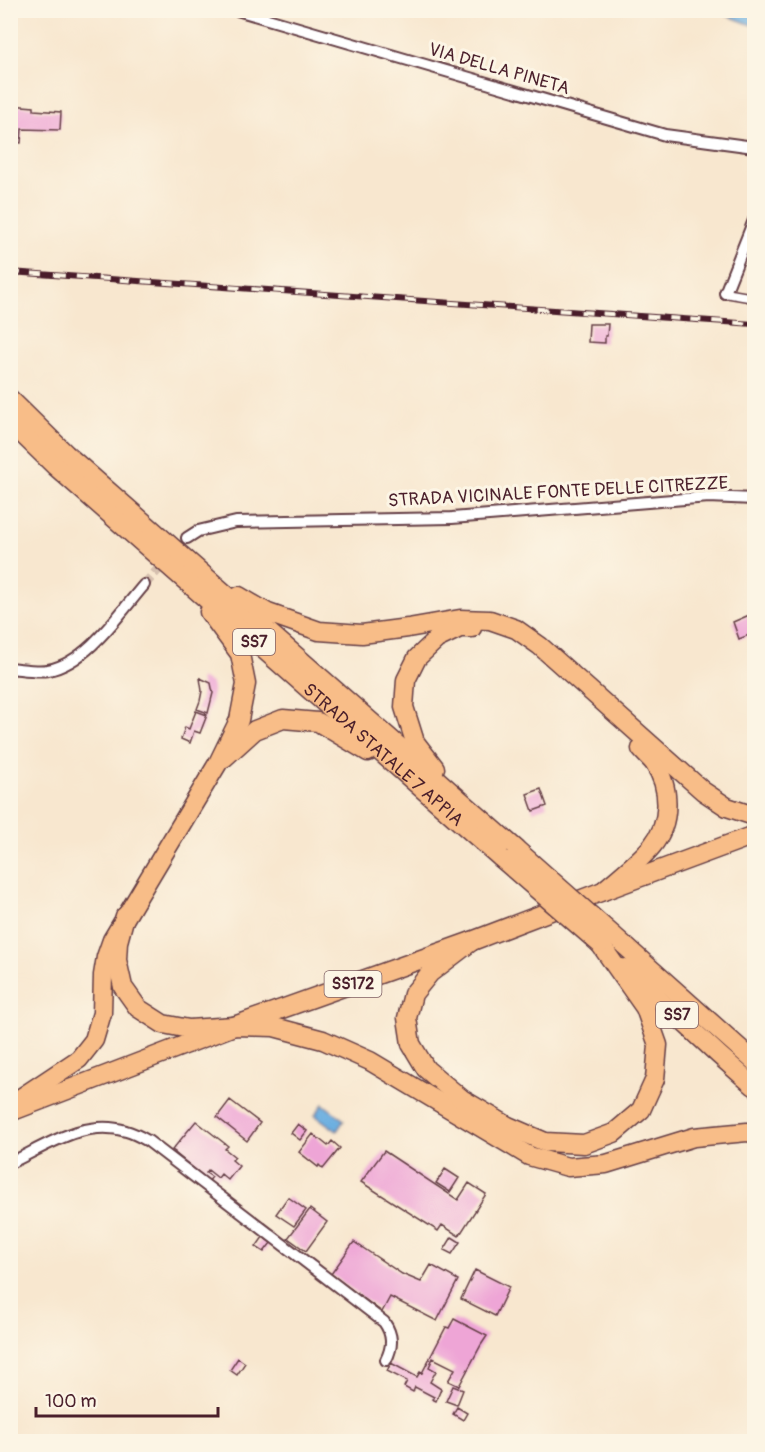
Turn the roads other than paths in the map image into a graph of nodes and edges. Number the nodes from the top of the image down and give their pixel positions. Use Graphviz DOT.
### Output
graph roads {
  1 [pos="237,10"];
  2 [pos="754,147"];
  3 [pos="754,220"];
  4 [pos="724,293"];
  5 [pos="754,298"];
  6 [pos="10,399"];
  7 [pos="10,422"];
  8 [pos="754,499"];
  9 [pos="187,538"];
  10 [pos="194,578"];
  11 [pos="144,585"];
  12 [pos="10,668"];
  13 [pos="218,763"];
  14 [pos="405,774"];
  15 [pos="460,800"];
  16 [pos="754,816"];
  17 [pos="754,835"];
  18 [pos="508,854"];
  19 [pos="603,891"];
  20 [pos="125,916"];
  21 [pos="607,940"];
  22 [pos="472,941"];
  23 [pos="234,1026"];
  24 [pos="754,1061"];
  25 [pos="754,1086"];
  26 [pos="10,1105"];
  27 [pos="10,1112"];
  28 [pos="754,1133"];
  29 [pos="10,1163"];
  30 [pos="386,1360"];
  1 -- 2 [label="street, VIA DELLA PINETA"];
  3 -- 4 [label="street"];
  4 -- 5 [label="street"];
  6 -- 10 [label="main road, STRADA STATALE 7 APPIA / SS7"];
  7 -- 10 [label="main road, STRADA STATALE 7 APPIA / SS7"];
  8 -- 9 [label="street, STRADA VICINALE FONTE DELLE CITREZZE"];
  10 -- 13 [label="main road"];
  10 -- 14 [label="main road, STRADA STATALE 7 APPIA / SS7"];
  10 -- 15 [label="main road, STRADA STATALE 7 APPIA / SS7"];
  10 -- 16 [label="main road"];
  11 -- 12 [label="street"];
  13 -- 14 [label="main road"];
  13 -- 20 [label="main road"];
  14 -- 18 [label="main road, STRADA STATALE 7 APPIA / SS7"];
  15 -- 18 [label="main road, STRADA STATALE 7 APPIA / SS7"];
  15 -- 19 [label="main road"];
  17 -- 19 [label="main road, SS172"];
  18 -- 21 [label="main road, STRADA STATALE 7 APPIA / SS7, bridge"];
  19 -- 22 [label="main road, SS172"];
  20 -- 23 [label="main road"];
  20 -- 26 [label="main road"];
  21 -- 22 [label="main road"];
  21 -- 24 [label="main road, STRADA STATALE 7 APPIA / SS7"];
  21 -- 25 [label="main road, STRADA STATALE 7 APPIA / SS7"];
  22 -- 23 [label="main road, SS172"];
  23 -- 27 [label="main road, SS172"];
  23 -- 28 [label="main road"];
  29 -- 30 [label="street"];
}
